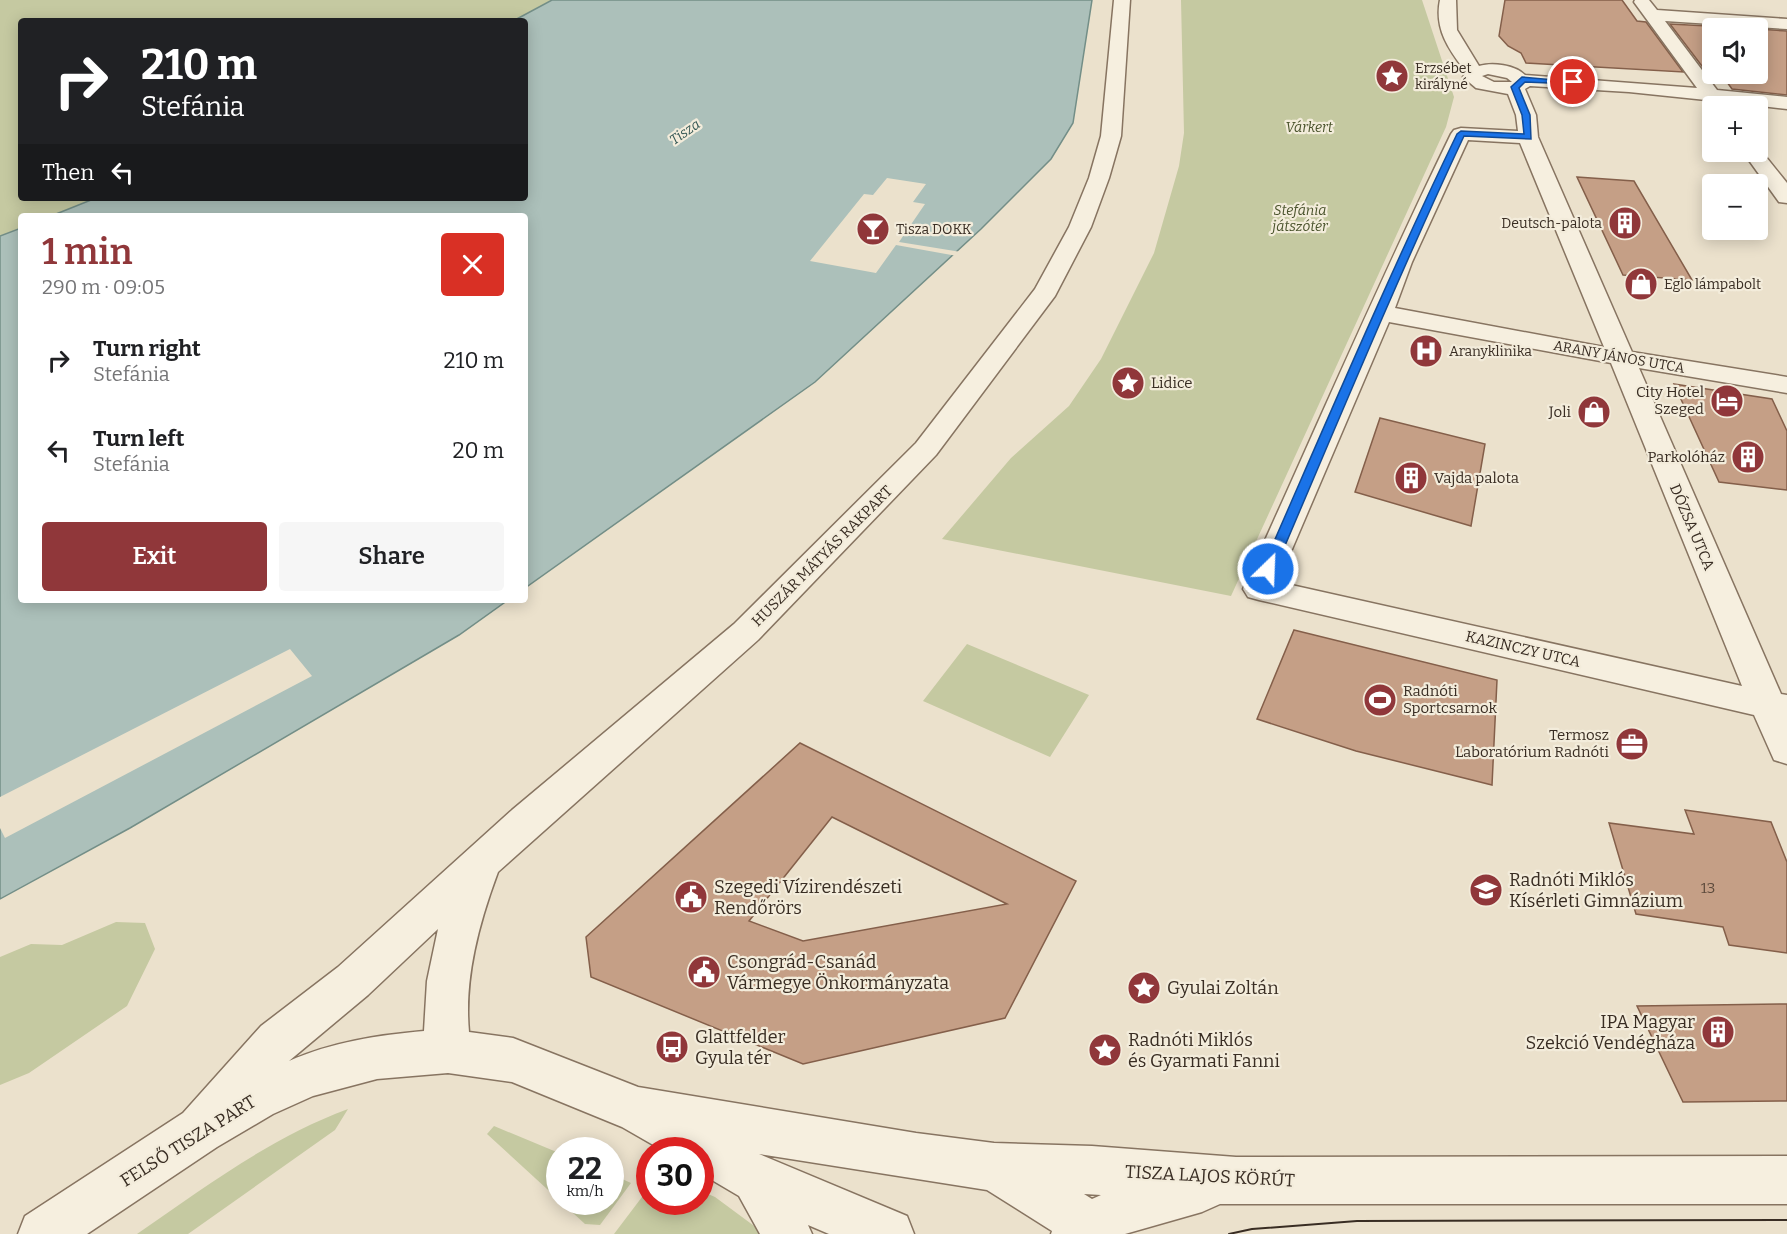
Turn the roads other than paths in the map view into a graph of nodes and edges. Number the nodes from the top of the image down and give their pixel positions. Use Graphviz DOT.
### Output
graph roads {
  1 [pos="1122,0"];
  2 [pos="1448,0"];
  3 [pos="1645,7"];
  4 [pos="1787,24"];
  5 [pos="1475,45"];
  6 [pos="1493,78"];
  7 [pos="1518,83"];
  8 [pos="1713,96"];
  9 [pos="1702,99"];
  10 [pos="1768,102"];
  11 [pos="1787,103"];
  12 [pos="1527,134"];
  13 [pos="1761,162"];
  14 [pos="1787,197"];
  15 [pos="1380,313"];
  16 [pos="1623,358"];
  17 [pos="1787,385"];
  18 [pos="1777,707"];
  19 [pos="1787,750"];
  20 [pos="481,866"];
  21 [pos="448,1051"];
  22 [pos="638,1110"];
  23 [pos="200,1130"];
  24 [pos="994,1167"];
  25 [pos="756,1179"];
  26 [pos="1787,1180"];
  27 [pos="1236,1181"];
  28 [pos="1087,1231"];
  29 [pos="43,1234"];
  30 [pos="787,1234"];
  31 [pos="889,1234"];
  1 -- 20 [label="street, HUSZÁR MÁTYÁS RAKPART"];
  2 -- 6 [label="street"];
  3 -- 4 [label="street"];
  3 -- 8 [label="street"];
  5 -- 6 [label="street"];
  6 -- 7 [label="street"];
  6 -- 12 [label="street"];
  7 -- 9 [label="street"];
  7 -- 12 [label="street"];
  10 -- 11 [label="street"];
  12 -- 15 [label="street"];
  12 -- 16 [label="street, DÓZSA UTCA"];
  13 -- 14 [label="street"];
  15 -- 16 [label="street, ARANY JÁNOS UTCA"];
  15 -- 18 [label="street, KAZINCZY UTCA"];
  16 -- 17 [label="street, ARANY JÁNOS UTCA"];
  16 -- 18 [label="street, DÓZSA UTCA"];
  18 -- 19 [label="street, DÓZSA UTCA"];
  20 -- 21 [label="street, HUSZÁR MÁTYÁS RAKPART"];
  20 -- 23 [label="street"];
  21 -- 22 [label="street, TISZA LAJOS KÖRÚT"];
  21 -- 23 [label="street, FELSŐ TISZA PART"];
  22 -- 24 [label="street, TISZA LAJOS KÖRÚT"];
  22 -- 25 [label="street, TISZA LAJOS KÖRÚT"];
  23 -- 29 [label="street, FELSŐ TISZA PART"];
  24 -- 27 [label="street, TISZA LAJOS KÖRÚT"];
  24 -- 28 [label="street"];
  25 -- 30 [label="street"];
  25 -- 31 [label="street, TISZA LAJOS KÖRÚT"];
  26 -- 27 [label="street, TISZA LAJOS KÖRÚT"];
  27 -- 28 [label="street"];
}
